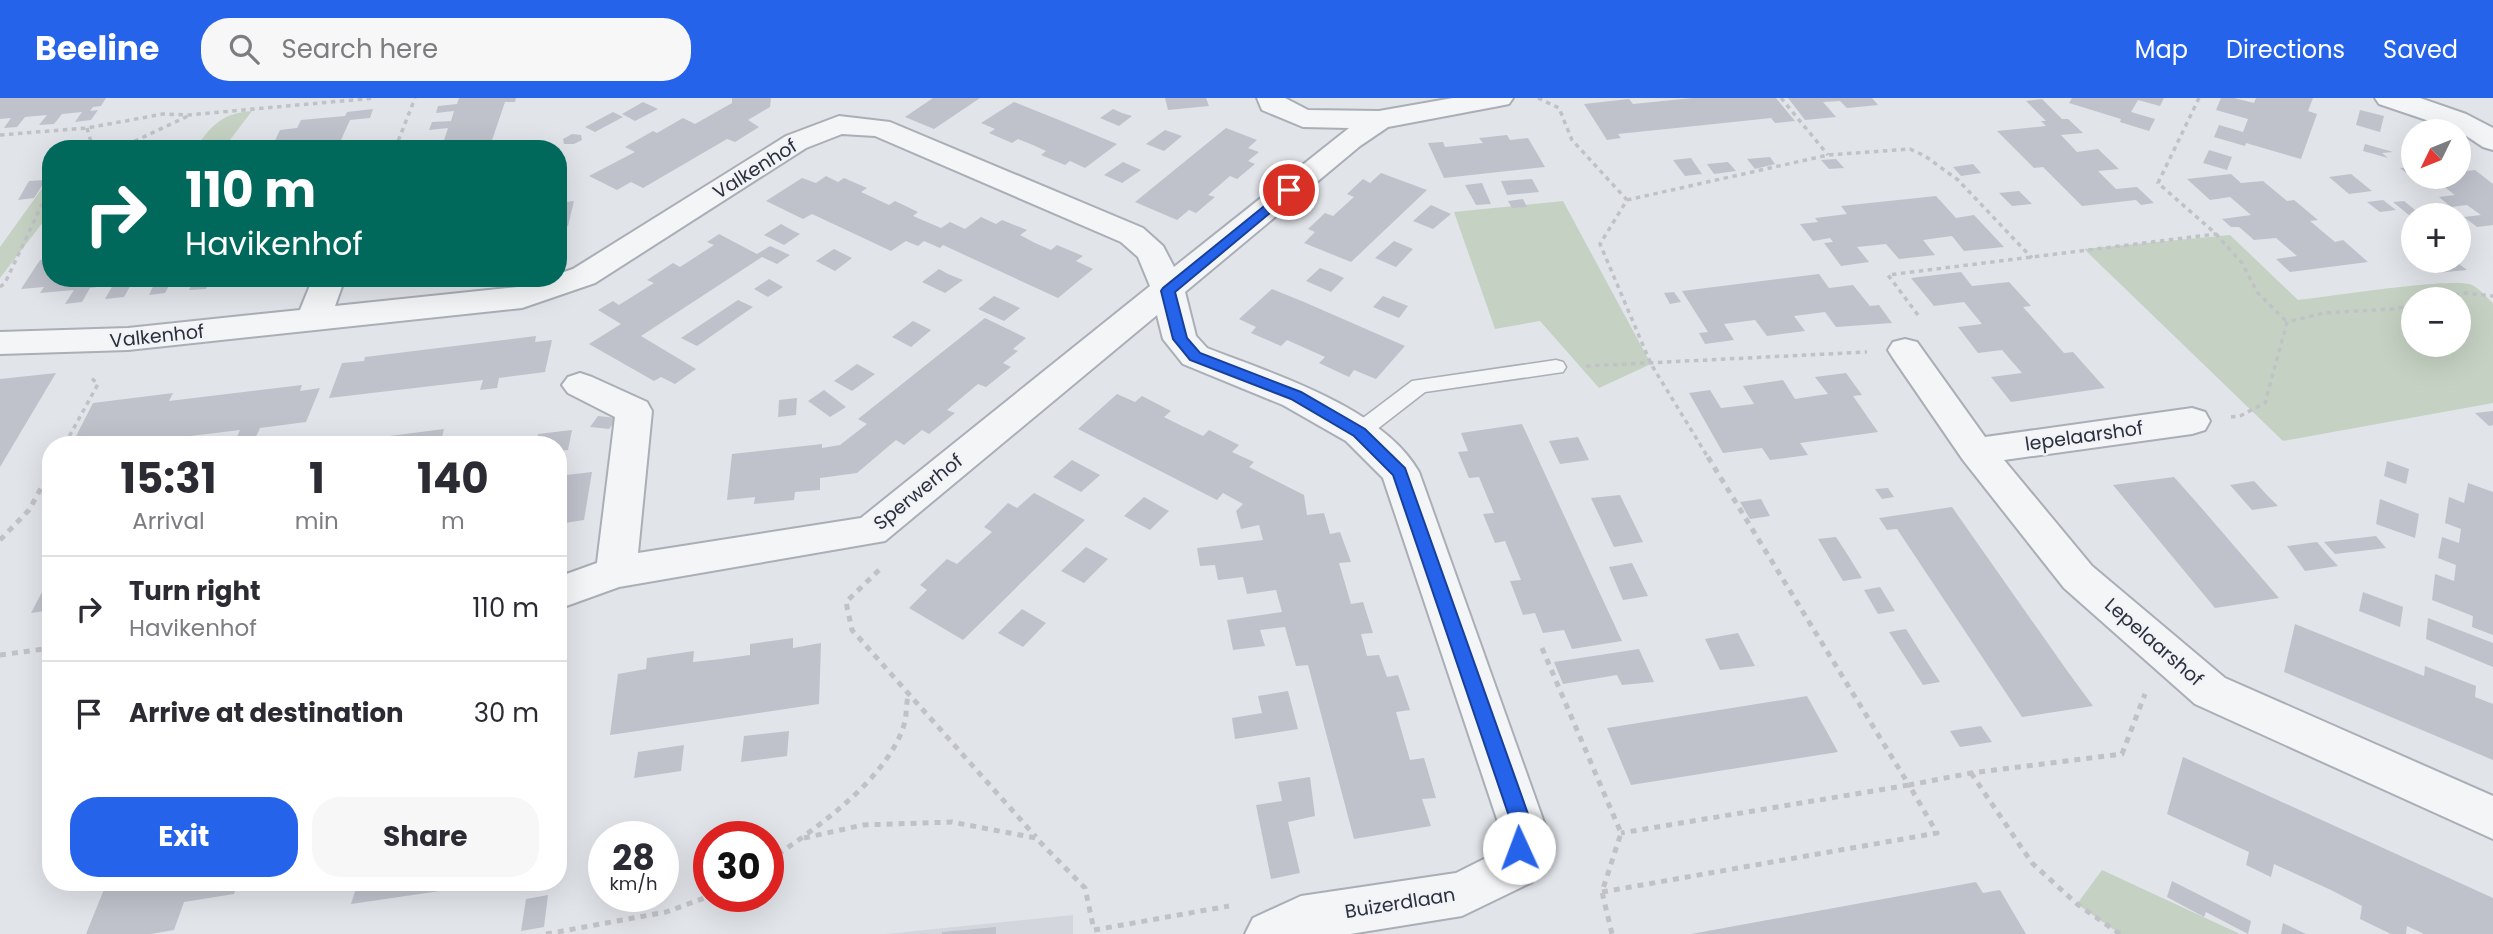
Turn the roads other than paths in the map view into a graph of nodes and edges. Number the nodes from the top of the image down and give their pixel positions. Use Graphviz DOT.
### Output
graph roads {
  1 [pos="1270,98"];
  2 [pos="1499,98"];
  3 [pos="2389,98"];
  4 [pos="842,112"];
  5 [pos="1379,120"];
  6 [pos="2493,141"];
  7 [pos="567,282"];
  8 [pos="325,287"];
  9 [pos="552,287"];
  10 [pos="1168,291"];
  11 [pos="313,319"];
  12 [pos="1912,333"];
  13 [pos="0,343"];
  14 [pos="1556,367"];
  15 [pos="580,385"];
  16 [pos="2192,421"];
  17 [pos="1359,432"];
  18 [pos="1976,451"];
  19 [pos="616,572"];
  20 [pos="567,590"];
  21 [pos="2493,818"];
  22 [pos="1286,927"];
  1 -- 5 [label="street"];
  2 -- 5 [label="street"];
  3 -- 6 [label="street"];
  4 -- 7 [label="street, Valkenhof"];
  4 -- 10 [label="street, Valkenhof"];
  5 -- 10 [label="street, Sperwerhof"];
  8 -- 11 [label="street"];
  9 -- 11 [label="street, Valkenhof"];
  10 -- 17 [label="street, Buizerdlaan"];
  10 -- 19 [label="street, Sperwerhof"];
  11 -- 13 [label="street, Valkenhof"];
  12 -- 18 [label="street, Lepelaarshof"];
  14 -- 17 [label="lane"];
  15 -- 19 [label="street"];
  16 -- 18 [label="street, lepelaarshof"];
  17 -- 22 [label="street, Buizerdlaan"];
  18 -- 21 [label="street, Lepelaarshof"];
  19 -- 20 [label="street, Sperwerhof"];
}
